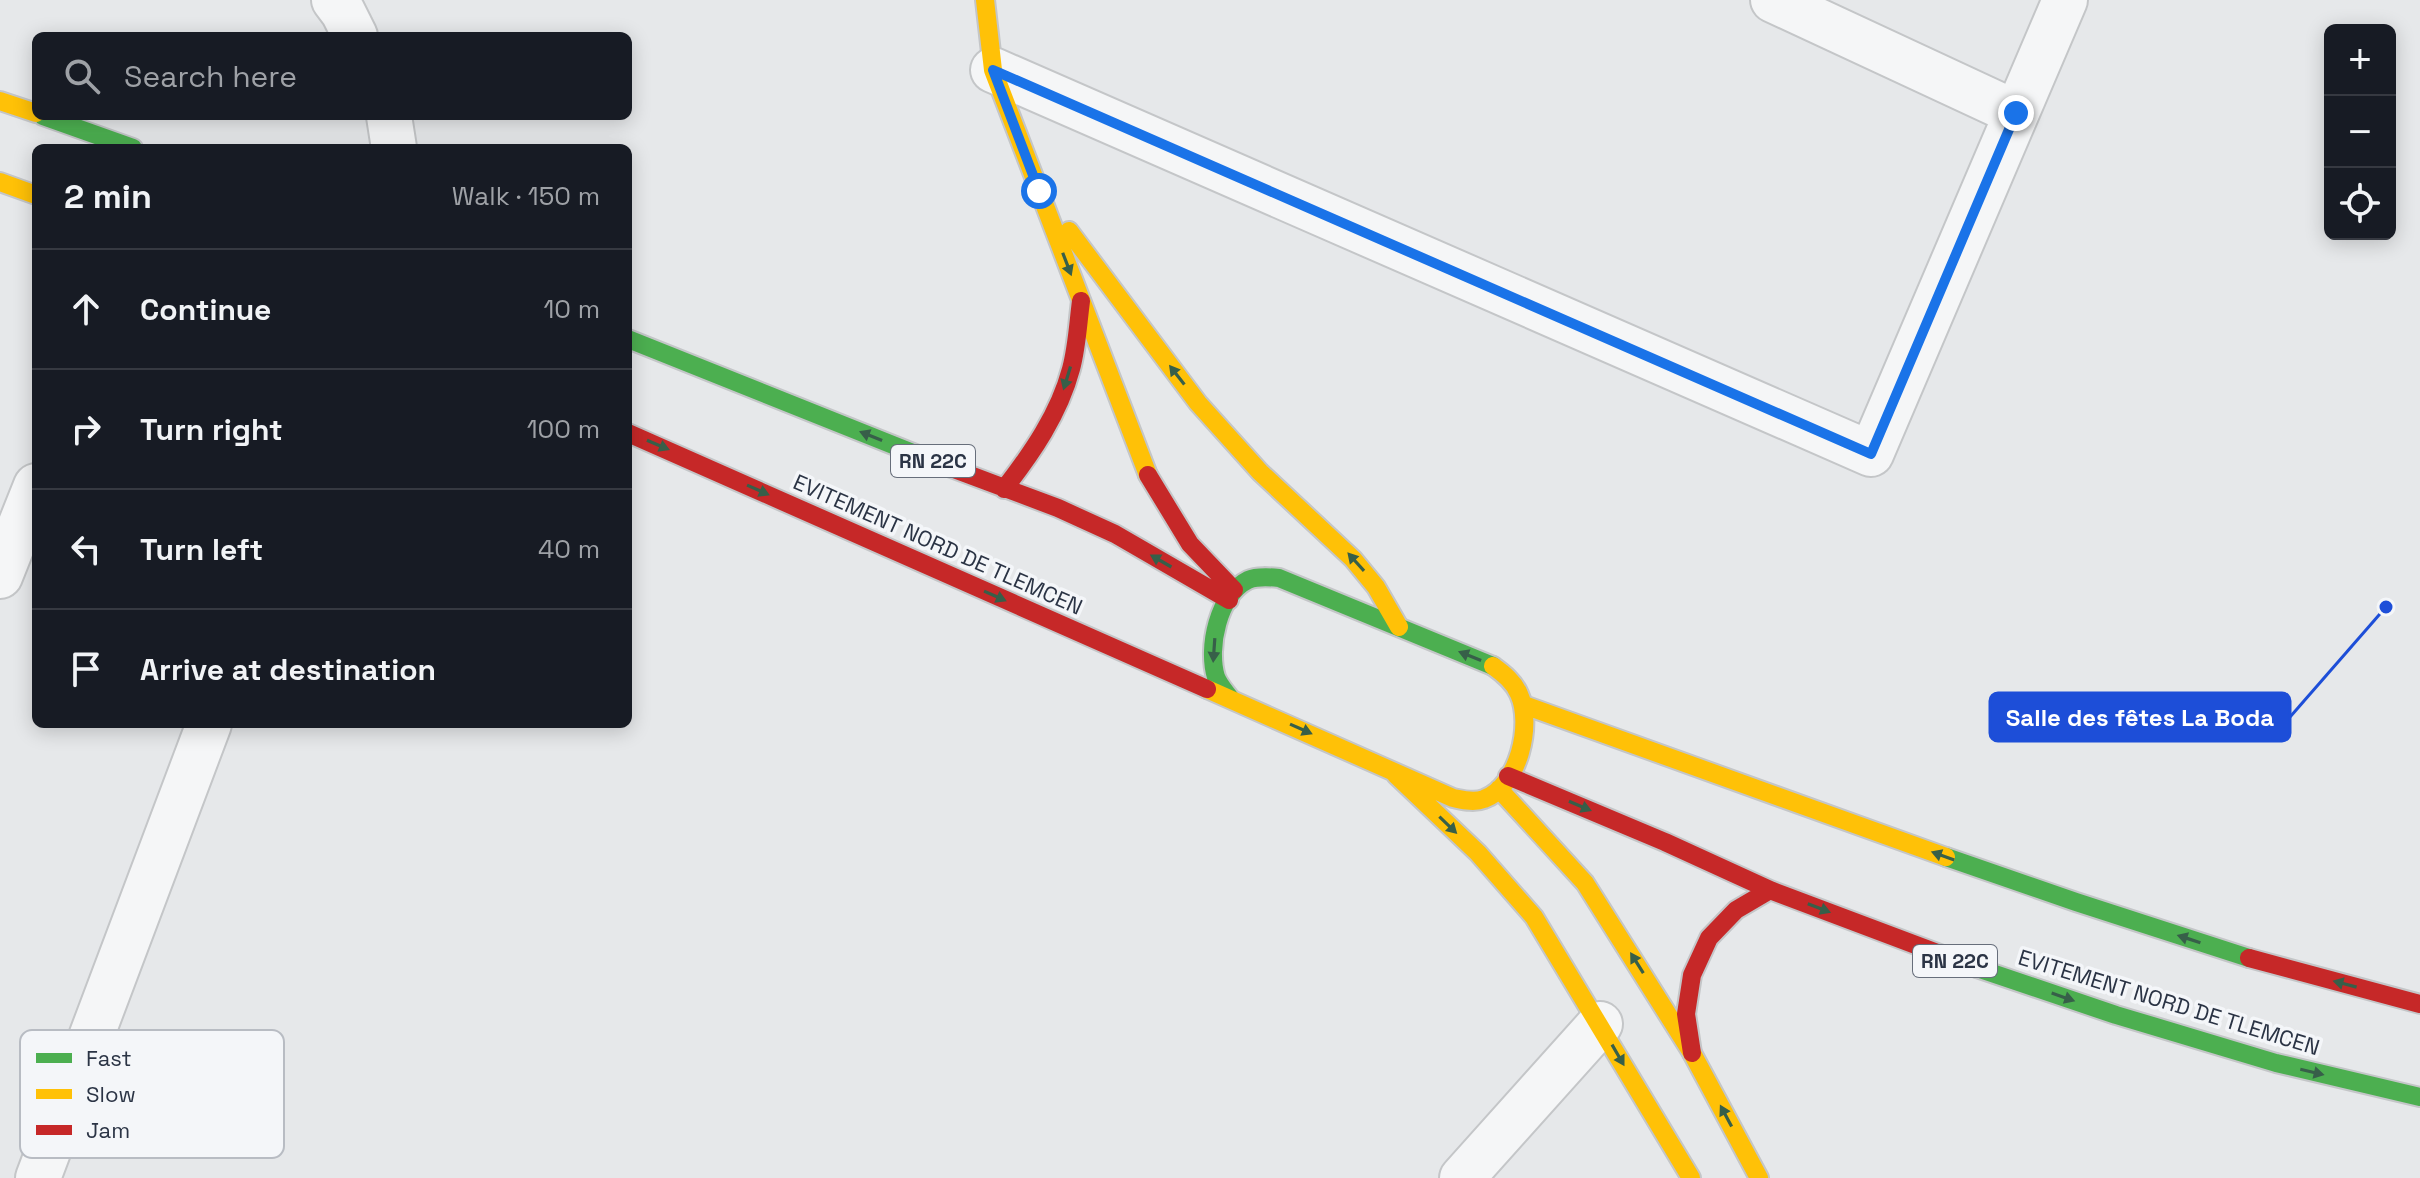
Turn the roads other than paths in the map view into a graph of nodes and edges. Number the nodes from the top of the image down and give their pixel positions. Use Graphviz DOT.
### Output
graph roads {
  1 [pos="334,0"];
  2 [pos="985,0"];
  3 [pos="1773,0"];
  4 [pos="2065,0"];
  5 [pos="353,32"];
  6 [pos="993,70"];
  7 [pos="0,101"];
  8 [pos="32,112"];
  9 [pos="2016,113"];
  10 [pos="54,120"];
  11 [pos="390,120"];
  12 [pos="122,144"];
  13 [pos="393,144"];
  14 [pos="0,182"];
  15 [pos="1039,191"];
  16 [pos="32,194"];
  17 [pos="1081,301"];
  18 [pos="632,341"];
  19 [pos="632,435"];
  20 [pos="1004,489"];
  21 [pos="32,496"];
  22 [pos="0,576"];
  23 [pos="1232,595"];
  24 [pos="1399,627"];
  25 [pos="1230,698"];
  26 [pos="1524,705"];
  27 [pos="207,728"];
  28 [pos="1392,771"];
  29 [pos="1503,782"];
  30 [pos="1770,890"];
  31 [pos="2420,1004"];
  32 [pos="1600,1024"];
  33 [pos="94,1030"];
  34 [pos="1692,1053"];
  35 [pos="2420,1097"];
  36 [pos="46,1158"];
  37 [pos="38,1178"];
  38 [pos="1462,1178"];
  39 [pos="1691,1178"];
  40 [pos="1759,1178"];
  1 -- 5 [label="street"];
  2 -- 6 [label="main road"];
  3 -- 9 [label="street"];
  4 -- 9 [label="street"];
  6 -- 9 [label="street"];
  6 -- 15 [label="main road"];
  7 -- 8 [label="main road"];
  10 -- 12 [label="main road"];
  11 -- 13 [label="street"];
  14 -- 16 [label="main road"];
  15 -- 17 [label="main road, one-way"];
  24 -- 15 [label="main road, one-way"];
  17 -- 20 [label="main road, one-way"];
  17 -- 23 [label="main road"];
  20 -- 18 [label="main road, RN 22C, one-way"];
  19 -- 25 [label="main road, EVITEMENT NORD DE TLEMCEN, one-way"];
  23 -- 20 [label="main road, RN 22C, one-way"];
  21 -- 22 [label="street"];
  23 -- 24 [label="main road"];
  23 -- 25 [label="main road, one-way"];
  26 -- 24 [label="main road, one-way"];
  25 -- 28 [label="main road, EVITEMENT NORD DE TLEMCEN, one-way"];
  26 -- 29 [label="main road"];
  31 -- 26 [label="main road, one-way"];
  27 -- 33 [label="street"];
  28 -- 29 [label="main road, EVITEMENT NORD DE TLEMCEN"];
  28 -- 32 [label="main road, one-way"];
  29 -- 30 [label="main road, EVITEMENT NORD DE TLEMCEN / RN 22C, one-way"];
  34 -- 29 [label="main road, one-way"];
  30 -- 34 [label="main road"];
  30 -- 35 [label="main road, EVITEMENT NORD DE TLEMCEN / RN 22C, one-way"];
  32 -- 38 [label="street"];
  32 -- 39 [label="main road, one-way"];
  40 -- 34 [label="main road, one-way"];
  36 -- 37 [label="street"];
}
